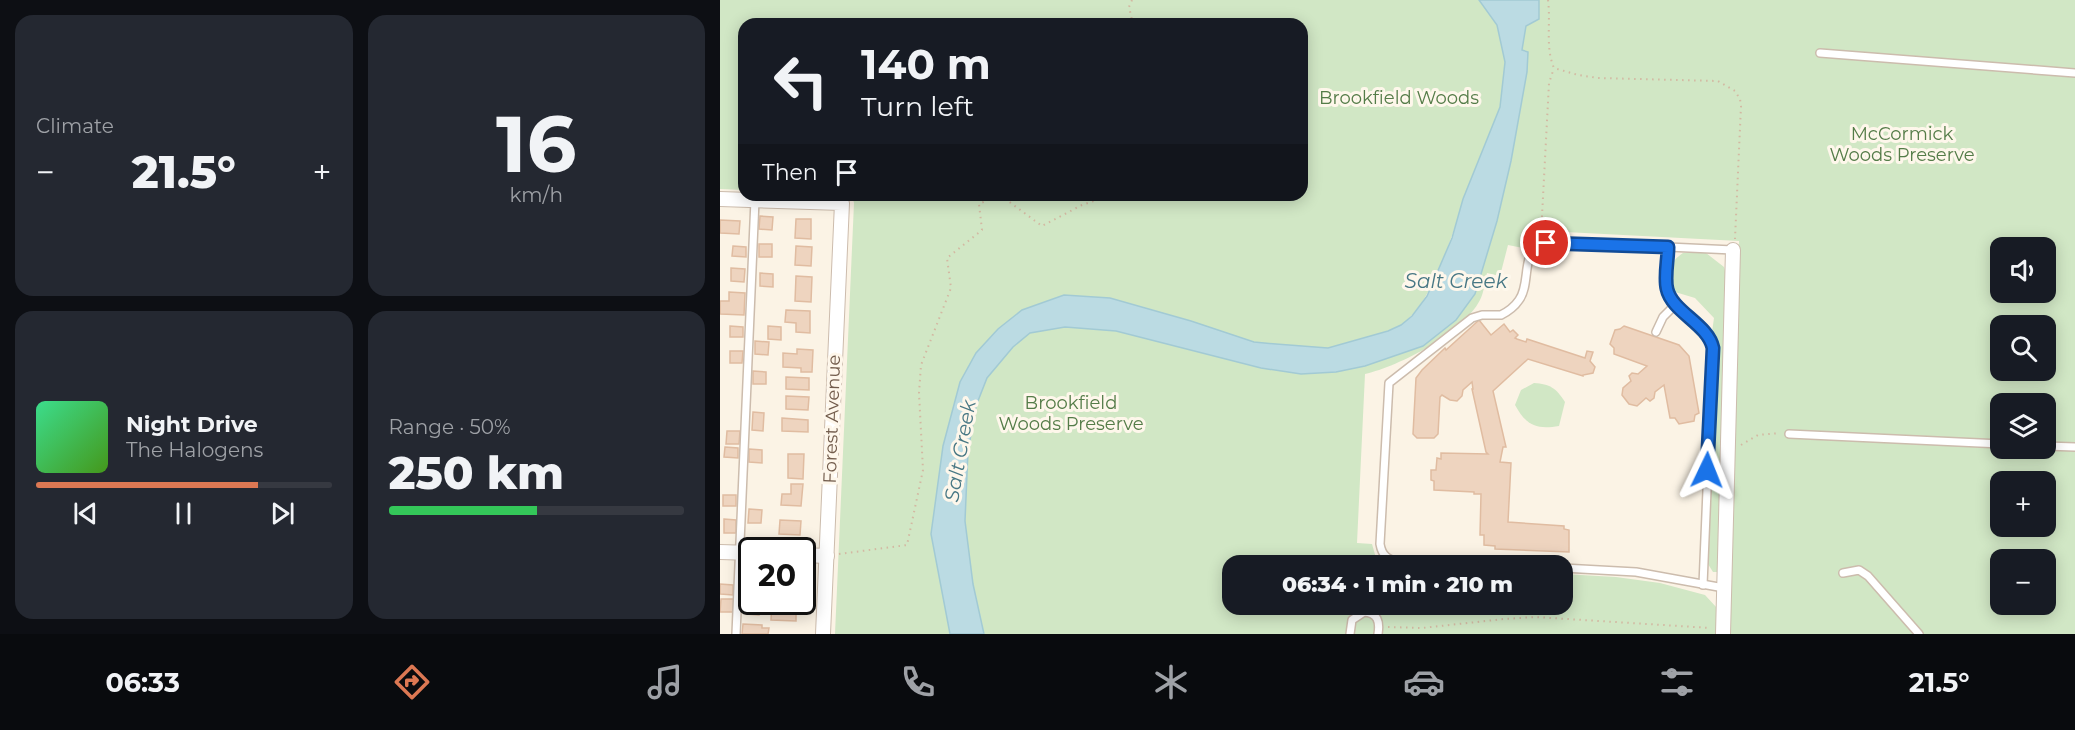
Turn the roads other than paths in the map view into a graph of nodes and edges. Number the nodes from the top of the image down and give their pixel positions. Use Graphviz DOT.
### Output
graph roads {
  1 [pos="1820,53"];
  2 [pos="2075,73"];
  3 [pos="720,199"];
  4 [pos="738,200"];
  5 [pos="755,201"];
  6 [pos="784,201"];
  7 [pos="1668,247"];
  8 [pos="1733,250"];
  9 [pos="1676,304"];
  10 [pos="1656,332"];
  11 [pos="1789,434"];
  12 [pos="1990,443"];
  13 [pos="2056,446"];
  14 [pos="2075,447"];
  15 [pos="746,537"];
  16 [pos="720,552"];
  17 [pos="738,553"];
  18 [pos="1385,555"];
  19 [pos="816,556"];
  20 [pos="827,556"];
  21 [pos="1573,569"];
  22 [pos="1843,573"];
  23 [pos="1703,585"];
  24 [pos="1724,588"];
  25 [pos="738,615"];
  26 [pos="1378,631"];
  27 [pos="1723,632"];
  28 [pos="736,634"];
  29 [pos="823,634"];
  30 [pos="1350,634"];
  31 [pos="1919,634"];
  1 -- 2 [label="lane"];
  3 -- 4 [label="street"];
  5 -- 15 [label="lane"];
  6 -- 20 [label="street, Forest Avenue"];
  7 -- 8 [label="lane"];
  7 -- 9 [label="lane"];
  7 -- 18 [label="lane"];
  8 -- 24 [label="street"];
  9 -- 10 [label="lane"];
  9 -- 23 [label="lane"];
  11 -- 12 [label="lane"];
  13 -- 14 [label="lane"];
  16 -- 17 [label="street"];
  19 -- 20 [label="street"];
  20 -- 29 [label="street, Forest Avenue"];
  21 -- 23 [label="lane"];
  22 -- 31 [label="lane"];
  23 -- 24 [label="lane"];
  24 -- 27 [label="street"];
  25 -- 28 [label="lane"];
  26 -- 30 [label="lane"];
}
